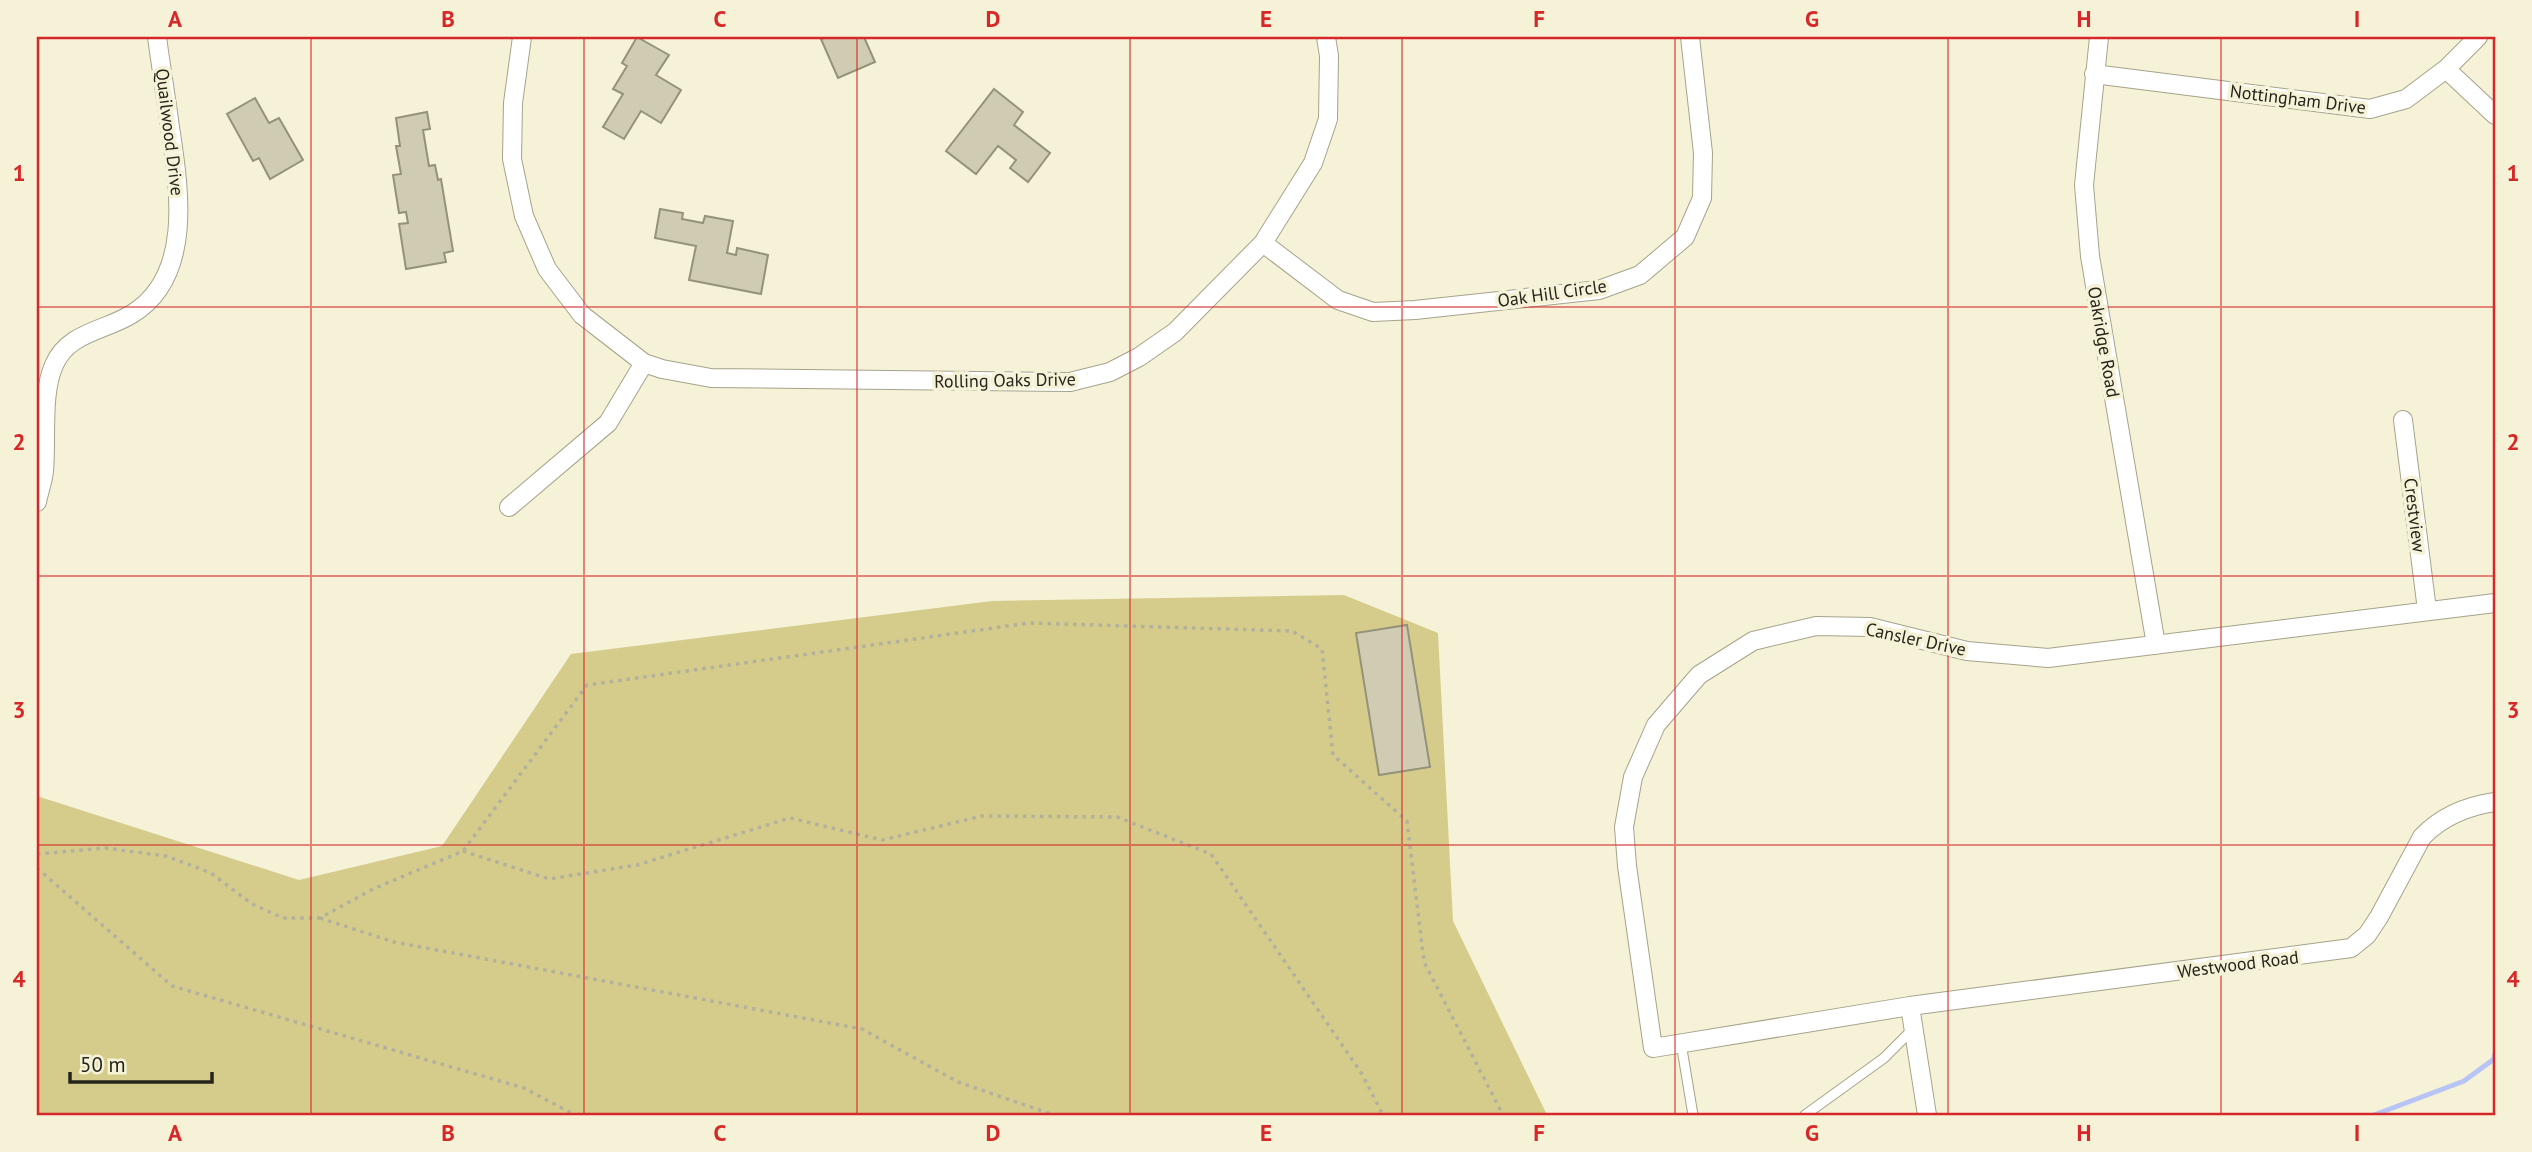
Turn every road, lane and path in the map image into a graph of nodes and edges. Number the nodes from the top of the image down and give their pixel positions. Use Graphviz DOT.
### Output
graph roads {
  1 [pos="157,37"];
  2 [pos="522,37"];
  3 [pos="1326,37"];
  4 [pos="1690,37"];
  5 [pos="2099,37"];
  6 [pos="2478,37"];
  7 [pos="2446,69"];
  8 [pos="2094,74"];
  9 [pos="2495,115"];
  10 [pos="1263,243"];
  11 [pos="644,363"];
  12 [pos="2403,419"];
  13 [pos="37,502"];
  14 [pos="509,507"];
  15 [pos="2495,603"];
  16 [pos="2427,611"];
  17 [pos="2156,645"];
  18 [pos="2495,802"];
  19 [pos="463,851"];
  20 [pos="37,854"];
  21 [pos="37,868"];
  22 [pos="320,918"];
  23 [pos="1910,1006"];
  24 [pos="1913,1029"];
  25 [pos="1681,1043"];
  26 [pos="1653,1048"];
  27 [pos="575,1115"];
  28 [pos="1054,1115"];
  29 [pos="1383,1115"];
  30 [pos="1503,1115"];
  31 [pos="1693,1115"];
  32 [pos="1805,1115"];
  33 [pos="1927,1115"];
  1 -- 13 [label="street, Quailwood Drive"];
  2 -- 11 [label="street, Rolling Oaks Drive"];
  3 -- 10 [label="street, Rolling Oaks Drive"];
  4 -- 10 [label="street, Oak Hill Circle"];
  5 -- 8 [label="street, Oakridge Road"];
  6 -- 7 [label="street, Nottingham Drive"];
  7 -- 8 [label="street, Nottingham Drive"];
  7 -- 9 [label="street"];
  8 -- 17 [label="street, Oakridge Road"];
  10 -- 11 [label="street, Rolling Oaks Drive"];
  11 -- 14 [label="street"];
  12 -- 16 [label="street, Crestview"];
  15 -- 16 [label="street, Cansler Drive"];
  16 -- 17 [label="street, Cansler Drive"];
  17 -- 26 [label="street, Cansler Drive"];
  18 -- 23 [label="street, Westwood Road"];
  19 -- 22 [label="path"];
  19 -- 29 [label="path"];
  19 -- 30 [label="path"];
  20 -- 22 [label="path"];
  21 -- 27 [label="path"];
  22 -- 28 [label="path"];
  23 -- 24 [label="street"];
  23 -- 25 [label="street, Westwood Road"];
  24 -- 32 [label="lane"];
  24 -- 33 [label="street"];
  25 -- 26 [label="street, Westwood Road"];
  25 -- 31 [label="lane"];
}
